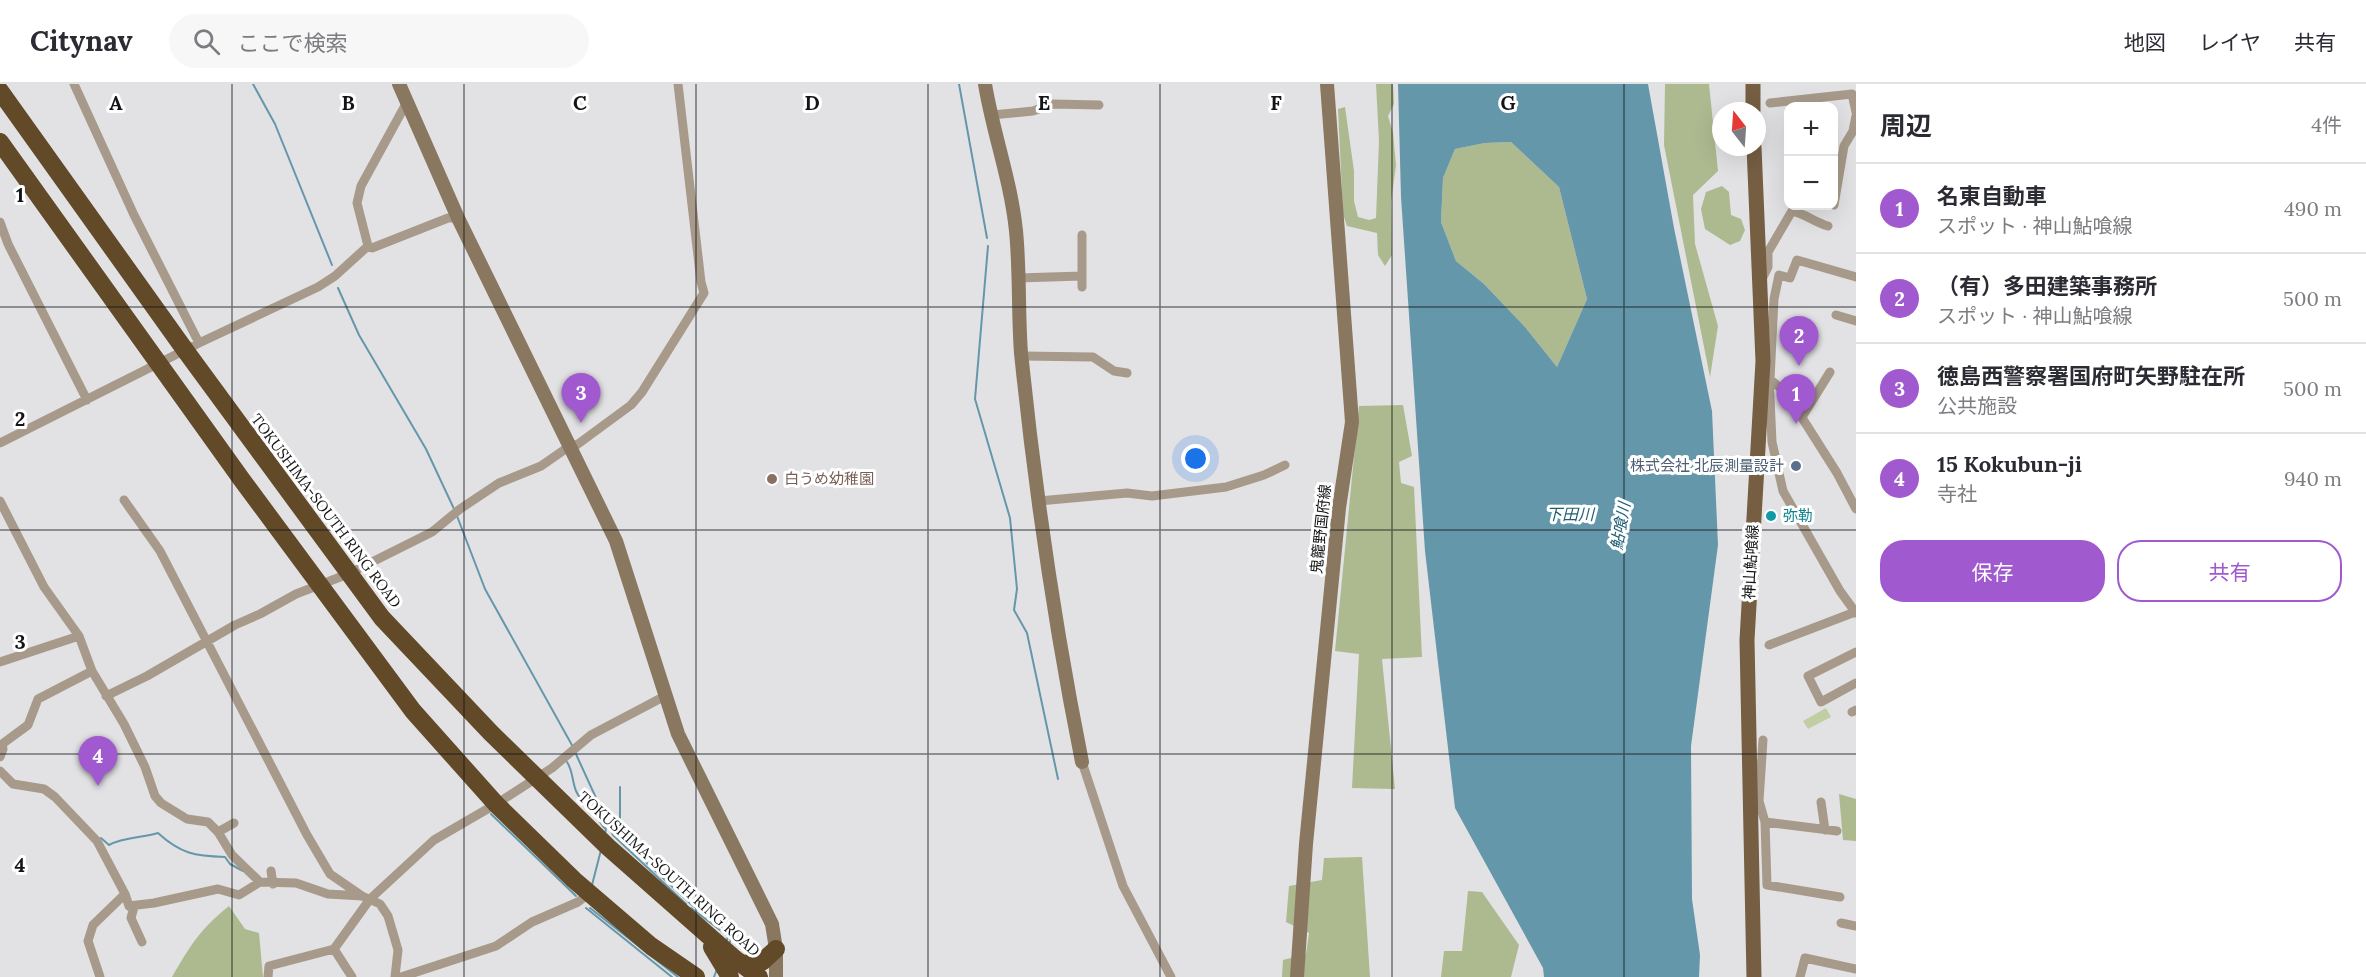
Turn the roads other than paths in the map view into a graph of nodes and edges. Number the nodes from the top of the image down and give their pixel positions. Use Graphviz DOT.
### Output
graph roads {
  1 [pos="74,84"];
  2 [pos="399,84"];
  3 [pos="678,84"];
  4 [pos="986,84"];
  5 [pos="1327,84"];
  6 [pos="1753,84"];
  7 [pos="1851,84"];
  8 [pos="0,91"];
  9 [pos="1852,94"];
  10 [pos="407,102"];
  11 [pos="1754,102"];
  12 [pos="1770,103"];
  13 [pos="1099,105"];
  14 [pos="1856,114"];
  15 [pos="992,115"];
  16 [pos="0,142"];
  17 [pos="1754,156"];
  18 [pos="1838,180"];
  19 [pos="1805,210"];
  20 [pos="458,218"];
  21 [pos="0,222"];
  22 [pos="1828,226"];
  23 [pos="1082,235"];
  24 [pos="368,246"];
  25 [pos="1082,276"];
  26 [pos="1856,277"];
  27 [pos="1018,278"];
  28 [pos="1758,283"];
  29 [pos="1082,287"];
  30 [pos="1836,315"];
  31 [pos="1856,321"];
  32 [pos="192,347"];
  33 [pos="1022,356"];
  34 [pos="1763,361"];
  35 [pos="158,363"];
  36 [pos="1830,372"];
  37 [pos="1127,373"];
  38 [pos="1770,379"];
  39 [pos="87,400"];
  40 [pos="1802,417"];
  41 [pos="0,443"];
  42 [pos="572,447"];
  43 [pos="1286,465"];
  44 [pos="124,500"];
  45 [pos="0,501"];
  46 [pos="1039,501"];
  47 [pos="1856,509"];
  48 [pos="348,574"];
  49 [pos="319,584"];
  50 [pos="1855,613"];
  51 [pos="79,636"];
  52 [pos="207,642"];
  53 [pos="1769,645"];
  54 [pos="1856,652"];
  55 [pos="0,662"];
  56 [pos="92,671"];
  57 [pos="1856,683"];
  58 [pos="106,696"];
  59 [pos="665,696"];
  60 [pos="1763,740"];
  61 [pos="0,757"];
  62 [pos="1082,762"];
  63 [pos="0,771"];
  64 [pos="537,777"];
  65 [pos="1754,801"];
  66 [pos="1821,802"];
  67 [pos="496,804"];
  68 [pos="1765,822"];
  69 [pos="234,823"];
  70 [pos="1826,830"];
  71 [pos="1837,831"];
  72 [pos="218,832"];
  73 [pos="272,871"];
  74 [pos="260,882"];
  75 [pos="273,884"];
  76 [pos="590,893"];
  77 [pos="125,894"];
  78 [pos="1840,897"];
  79 [pos="366,898"];
  80 [pos="134,907"];
  81 [pos="1840,923"];
  82 [pos="1856,926"];
  83 [pos="142,942"];
  84 [pos="334,949"];
  85 [pos="776,949"];
  86 [pos="736,971"];
  87 [pos="1853,972"];
  88 [pos="100,977"];
  89 [pos="268,977"];
  90 [pos="352,977"];
  91 [pos="395,977"];
  92 [pos="400,977"];
  93 [pos="696,977"];
  94 [pos="759,977"];
  95 [pos="776,977"];
  96 [pos="1171,977"];
  97 [pos="1297,977"];
  98 [pos="1754,977"];
  99 [pos="1800,977"];
  1 -- 32 [label="street"];
  2 -- 10 [label="street"];
  3 -- 42 [label="street"];
  4 -- 15 [label="street"];
  5 -- 97 [label="street, 鬼籠野国府線"];
  6 -- 11 [label="main road"];
  7 -- 9 [label="street"];
  8 -- 32 [label="highway, TOKUSHIMA-SOUTH RING ROAD"];
  9 -- 12 [label="street"];
  9 -- 14 [label="street"];
  10 -- 20 [label="street"];
  10 -- 24 [label="street"];
  13 -- 15 [label="street"];
  14 -- 18 [label="street"];
  15 -- 27 [label="street"];
  16 -- 35 [label="highway"];
  17 -- 28 [label="main road, 神山鮎喰線"];
  19 -- 22 [label="street"];
  19 -- 28 [label="street"];
  20 -- 24 [label="street"];
  20 -- 42 [label="street"];
  21 -- 39 [label="street"];
  23 -- 25 [label="street"];
  24 -- 32 [label="street"];
  25 -- 27 [label="street"];
  25 -- 29 [label="street"];
  26 -- 38 [label="street"];
  27 -- 33 [label="street"];
  28 -- 34 [label="main road, 神山鮎喰線"];
  30 -- 31 [label="street"];
  32 -- 35 [label="street"];
  32 -- 48 [label="highway, TOKUSHIMA-SOUTH RING ROAD"];
  33 -- 37 [label="street"];
  33 -- 46 [label="street"];
  34 -- 38 [label="street"];
  34 -- 65 [label="main road, 神山鮎喰線"];
  35 -- 39 [label="street"];
  35 -- 49 [label="highway"];
  36 -- 40 [label="street"];
  38 -- 40 [label="street"];
  38 -- 50 [label="street"];
  39 -- 41 [label="street"];
  40 -- 47 [label="street"];
  42 -- 48 [label="street"];
  42 -- 59 [label="street"];
  43 -- 46 [label="street"];
  44 -- 52 [label="street"];
  45 -- 51 [label="street"];
  46 -- 62 [label="street"];
  48 -- 49 [label="street"];
  48 -- 64 [label="highway, TOKUSHIMA-SOUTH RING ROAD"];
  49 -- 52 [label="street"];
  49 -- 67 [label="highway"];
  50 -- 53 [label="street"];
  51 -- 55 [label="street"];
  51 -- 56 [label="street"];
  52 -- 58 [label="street"];
  52 -- 79 [label="street"];
  54 -- 57 [label="street"];
  56 -- 58 [label="street"];
  56 -- 61 [label="street"];
  58 -- 72 [label="street"];
  59 -- 64 [label="street"];
  59 -- 85 [label="street"];
  60 -- 65 [label="street"];
  62 -- 96 [label="street"];
  63 -- 77 [label="street"];
  64 -- 67 [label="street"];
  64 -- 86 [label="highway, TOKUSHIMA-SOUTH RING ROAD"];
  65 -- 68 [label="street"];
  65 -- 98 [label="main road, 神山鮎喰線"];
  66 -- 70 [label="street"];
  67 -- 76 [label="highway"];
  67 -- 79 [label="street"];
  68 -- 70 [label="street"];
  68 -- 78 [label="street"];
  69 -- 72 [label="street"];
  70 -- 71 [label="street"];
  72 -- 74 [label="street"];
  73 -- 75 [label="street"];
  74 -- 75 [label="street"];
  74 -- 80 [label="street"];
  75 -- 79 [label="street"];
  76 -- 92 [label="street"];
  76 -- 93 [label="highway"];
  77 -- 80 [label="street"];
  77 -- 88 [label="street"];
  79 -- 84 [label="street"];
  79 -- 91 [label="street"];
  80 -- 83 [label="street"];
  81 -- 82 [label="street"];
  84 -- 89 [label="street"];
  84 -- 90 [label="street"];
  85 -- 86 [label="highway"];
  85 -- 95 [label="street"];
  86 -- 94 [label="highway, TOKUSHIMA-SOUTH RING ROAD"];
  87 -- 99 [label="street"];
}
